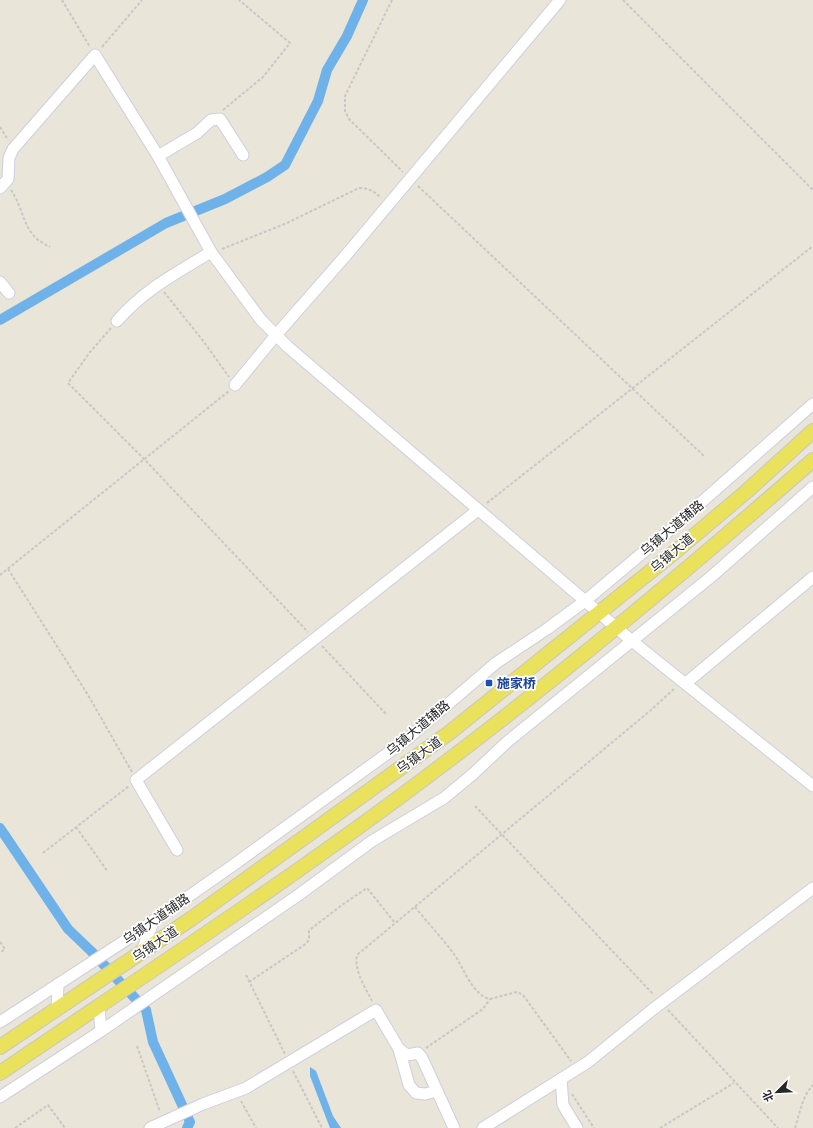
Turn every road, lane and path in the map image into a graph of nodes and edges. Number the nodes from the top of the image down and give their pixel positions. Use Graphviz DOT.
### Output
graph roads {
  1 [pos="62,0"];
  2 [pos="142,0"];
  3 [pos="239,0"];
  4 [pos="392,0"];
  5 [pos="560,0"];
  6 [pos="623,0"];
  7 [pos="96,55"];
  8 [pos="220,119"];
  9 [pos="0,127"];
  10 [pos="13,149"];
  11 [pos="243,155"];
  12 [pos="158,156"];
  13 [pos="410,178"];
  14 [pos="3,185"];
  15 [pos="813,190"];
  16 [pos="388,204"];
  17 [pos="813,246"];
  18 [pos="50,247"];
  19 [pos="211,252"];
  20 [pos="0,282"];
  21 [pos="158,284"];
  22 [pos="9,293"];
  23 [pos="117,321"];
  24 [pos="276,335"];
  25 [pos="235,385"];
  26 [pos="632,389"];
  27 [pos="813,404"];
  28 [pos="813,431"];
  29 [pos="705,457"];
  30 [pos="144,460"];
  31 [pos="813,460"];
  32 [pos="813,486"];
  33 [pos="478,510"];
  34 [pos="8,569"];
  35 [pos="0,575"];
  36 [pos="813,577"];
  37 [pos="585,601"];
  38 [pos="600,613"];
  39 [pos="617,627"];
  40 [pos="315,640"];
  41 [pos="632,641"];
  42 [pos="684,682"];
  43 [pos="387,715"];
  44 [pos="136,780"];
  45 [pos="813,786"];
  46 [pos="475,806"];
  47 [pos="76,827"];
  48 [pos="502,834"];
  49 [pos="177,850"];
  50 [pos="43,853"];
  51 [pos="108,872"];
  52 [pos="813,888"];
  53 [pos="415,907"];
  54 [pos="154,920"];
  55 [pos="395,923"];
  56 [pos="0,942"];
  57 [pos="0,953"];
  58 [pos="138,955"];
  59 [pos="246,975"];
  60 [pos="249,982"];
  61 [pos="58,984"];
  62 [pos="490,998"];
  63 [pos="661,1003"];
  64 [pos="99,1008"];
  65 [pos="57,1009"];
  66 [pos="376,1010"];
  67 [pos="0,1022"];
  68 [pos="101,1031"];
  69 [pos="137,1046"];
  70 [pos="0,1047"];
  71 [pos="399,1049"];
  72 [pos="418,1053"];
  73 [pos="289,1063"];
  74 [pos="577,1069"];
  75 [pos="0,1073"];
  76 [pos="562,1083"];
  77 [pos="734,1083"];
  78 [pos="813,1084"];
  79 [pos="437,1091"];
  80 [pos="236,1092"];
  81 [pos="0,1097"];
  82 [pos="169,1119"];
  83 [pos="15,1128"];
  84 [pos="65,1128"];
  85 [pos="150,1128"];
  86 [pos="256,1128"];
  87 [pos="322,1128"];
  88 [pos="454,1128"];
  89 [pos="483,1128"];
  90 [pos="577,1128"];
  91 [pos="594,1128"];
  92 [pos="660,1128"];
  93 [pos="778,1128"];
  94 [pos="795,1128"];
  1 -- 7 [label="path"];
  2 -- 7 [label="path"];
  3 -- 8 [label="path"];
  4 -- 13 [label="path"];
  5 -- 13 [label="street"];
  6 -- 15 [label="path"];
  7 -- 10 [label="street"];
  7 -- 12 [label="street"];
  8 -- 11 [label="street"];
  8 -- 12 [label="street"];
  9 -- 10 [label="path"];
  10 -- 14 [label="street"];
  12 -- 19 [label="street"];
  13 -- 16 [label="street"];
  13 -- 26 [label="path"];
  14 -- 18 [label="path"];
  16 -- 19 [label="path"];
  16 -- 24 [label="street"];
  17 -- 26 [label="path"];
  19 -- 21 [label="street"];
  19 -- 24 [label="street"];
  20 -- 22 [label="street"];
  21 -- 23 [label="street"];
  21 -- 25 [label="path"];
  23 -- 30 [label="path"];
  24 -- 25 [label="street"];
  24 -- 33 [label="street"];
  25 -- 30 [label="path"];
  26 -- 29 [label="path"];
  26 -- 33 [label="path"];
  27 -- 37 [label="street, 乌镇大道辅路"];
  28 -- 38 [label="main road, 乌镇大道"];
  30 -- 34 [label="path"];
  30 -- 40 [label="path"];
  31 -- 39 [label="main road, 乌镇大道"];
  32 -- 41 [label="street"];
  33 -- 37 [label="street"];
  33 -- 40 [label="street"];
  34 -- 35 [label="path"];
  34 -- 44 [label="path"];
  36 -- 42 [label="street"];
  37 -- 38 [label="street"];
  37 -- 54 [label="street, 乌镇大道辅路"];
  38 -- 39 [label="street"];
  38 -- 58 [label="main road, 乌镇大道"];
  39 -- 41 [label="street"];
  39 -- 64 [label="main road, 乌镇大道"];
  40 -- 43 [label="path"];
  40 -- 44 [label="street"];
  41 -- 42 [label="street"];
  41 -- 68 [label="street"];
  42 -- 45 [label="street"];
  42 -- 48 [label="path"];
  44 -- 47 [label="path"];
  44 -- 49 [label="street"];
  46 -- 48 [label="path"];
  47 -- 50 [label="path"];
  47 -- 51 [label="path"];
  48 -- 53 [label="path"];
  48 -- 63 [label="path"];
  52 -- 63 [label="street"];
  53 -- 55 [label="path"];
  53 -- 62 [label="path"];
  54 -- 58 [label="street"];
  54 -- 61 [label="street, 乌镇大道辅路"];
  55 -- 60 [label="path"];
  55 -- 66 [label="path"];
  56 -- 57 [label="path"];
  58 -- 65 [label="main road, 乌镇大道"];
  59 -- 60 [label="path"];
  60 -- 73 [label="path"];
  61 -- 65 [label="street"];
  61 -- 67 [label="street, 乌镇大道辅路"];
  62 -- 72 [label="path"];
  62 -- 74 [label="path"];
  63 -- 74 [label="street"];
  63 -- 77 [label="path"];
  64 -- 68 [label="street"];
  64 -- 75 [label="main road, 乌镇大道"];
  65 -- 70 [label="main road, 乌镇大道"];
  66 -- 71 [label="street"];
  66 -- 73 [label="street"];
  68 -- 81 [label="street"];
  69 -- 82 [label="path"];
  71 -- 72 [label="street"];
  71 -- 79 [label="street"];
  72 -- 79 [label="street"];
  73 -- 80 [label="street"];
  73 -- 87 [label="path"];
  74 -- 76 [label="street"];
  76 -- 89 [label="street"];
  76 -- 90 [label="street"];
  76 -- 91 [label="path"];
  77 -- 92 [label="path"];
  77 -- 93 [label="path"];
  78 -- 94 [label="path"];
  79 -- 88 [label="street"];
  80 -- 82 [label="street"];
  80 -- 86 [label="path"];
  82 -- 85 [label="street"];
  83 -- 84 [label="path"];
}
